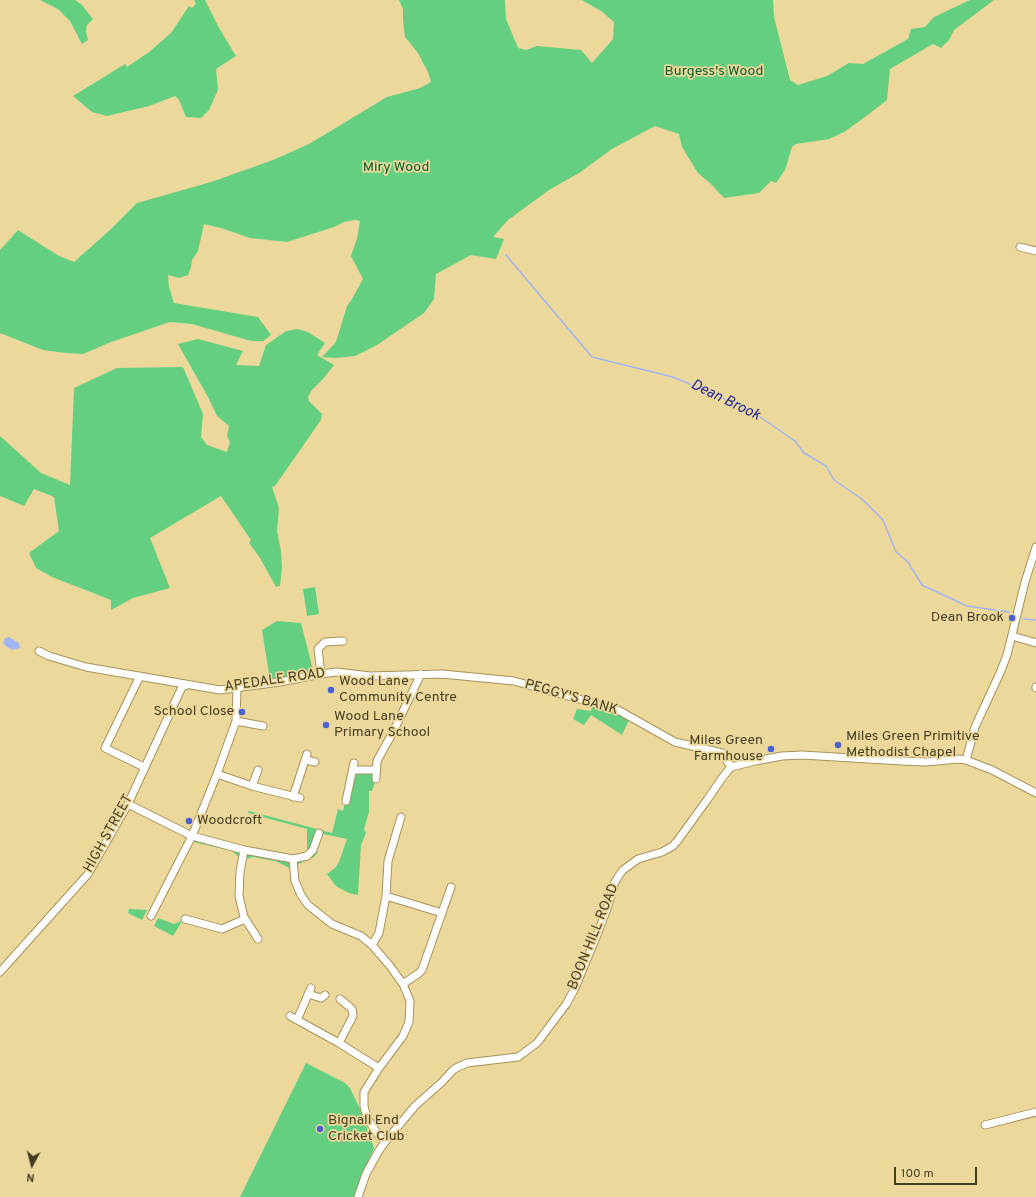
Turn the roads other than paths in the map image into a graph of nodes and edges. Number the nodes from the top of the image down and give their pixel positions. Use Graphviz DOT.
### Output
graph roads {
  1 [pos="1020,247"];
  2 [pos="1036,251"];
  3 [pos="1036,546"];
  4 [pos="1034,558"];
  5 [pos="1012,636"];
  6 [pos="343,641"];
  7 [pos="1036,643"];
  8 [pos="39,651"];
  9 [pos="321,674"];
  10 [pos="420,674"];
  11 [pos="442,674"];
  12 [pos="140,676"];
  13 [pos="187,684"];
  14 [pos="237,689"];
  15 [pos="236,721"];
  16 [pos="263,726"];
  17 [pos="966,760"];
  18 [pos="316,762"];
  19 [pos="144,767"];
  20 [pos="731,767"];
  21 [pos="258,770"];
  22 [pos="376,770"];
  23 [pos="217,774"];
  24 [pos="376,779"];
  25 [pos="252,786"];
  26 [pos="1036,793"];
  27 [pos="346,801"];
  28 [pos="128,804"];
  29 [pos="401,817"];
  30 [pos="319,833"];
  31 [pos="192,836"];
  32 [pos="244,850"];
  33 [pos="293,859"];
  34 [pos="451,888"];
  35 [pos="386,896"];
  36 [pos="442,913"];
  37 [pos="151,916"];
  38 [pos="185,919"];
  39 [pos="245,919"];
  40 [pos="258,934"];
  41 [pos="372,945"];
  42 [pos="3,969"];
  43 [pos="403,984"];
  44 [pos="325,995"];
  45 [pos="342,999"];
  46 [pos="339,1043"];
  47 [pos="379,1068"];
  48 [pos="1036,1112"];
  49 [pos="985,1125"];
  50 [pos="385,1142"];
  51 [pos="358,1197"];
  1 -- 2 [label="street"];
  3 -- 4 [label="street"];
  4 -- 5 [label="street"];
  5 -- 7 [label="street"];
  5 -- 17 [label="street"];
  6 -- 9 [label="street"];
  8 -- 12 [label="street, APEDALE ROAD"];
  9 -- 10 [label="street, APEDALE ROAD"];
  9 -- 14 [label="street, APEDALE ROAD"];
  10 -- 11 [label="street, APEDALE ROAD"];
  10 -- 22 [label="street"];
  11 -- 20 [label="street, PEGGY'S BANK"];
  12 -- 13 [label="street, APEDALE ROAD"];
  12 -- 19 [label="street"];
  13 -- 14 [label="street, APEDALE ROAD"];
  13 -- 19 [label="street, HIGH STREET"];
  14 -- 15 [label="street"];
  15 -- 16 [label="street"];
  15 -- 23 [label="street"];
  17 -- 20 [label="street"];
  17 -- 26 [label="street"];
  18 -- 25 [label="street"];
  19 -- 28 [label="street, HIGH STREET"];
  20 -- 50 [label="street, BOON HILL ROAD"];
  21 -- 25 [label="street"];
  22 -- 24 [label="street"];
  22 -- 27 [label="street"];
  23 -- 25 [label="street"];
  23 -- 31 [label="street"];
  28 -- 31 [label="street"];
  28 -- 42 [label="street, HIGH STREET"];
  29 -- 35 [label="street"];
  30 -- 33 [label="street"];
  31 -- 32 [label="street"];
  31 -- 37 [label="street"];
  32 -- 33 [label="street"];
  32 -- 39 [label="street"];
  33 -- 41 [label="street"];
  34 -- 36 [label="street"];
  35 -- 36 [label="street"];
  35 -- 41 [label="street"];
  36 -- 43 [label="street"];
  38 -- 39 [label="street"];
  39 -- 40 [label="street"];
  41 -- 43 [label="street"];
  43 -- 47 [label="street"];
  44 -- 46 [label="street"];
  45 -- 46 [label="street"];
  46 -- 47 [label="street"];
  47 -- 50 [label="street"];
  48 -- 49 [label="street"];
  50 -- 51 [label="street, BOON HILL ROAD"];
}
